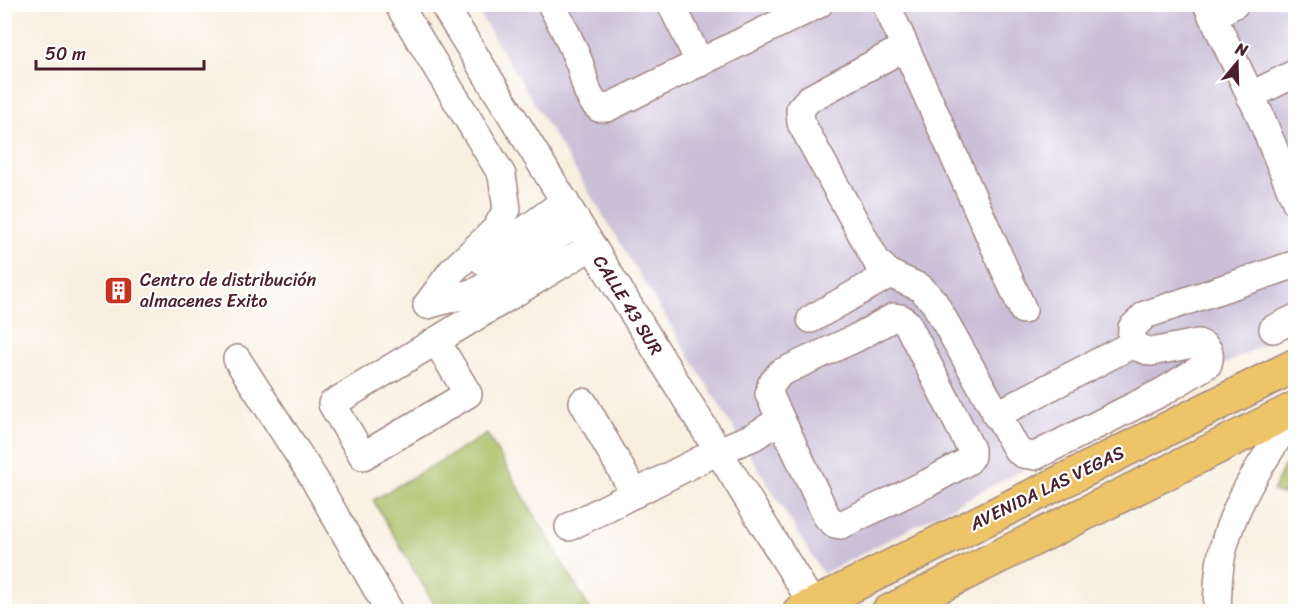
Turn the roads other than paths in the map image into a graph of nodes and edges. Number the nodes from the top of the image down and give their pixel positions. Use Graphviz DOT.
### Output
graph roads {
  1 [pos="398,4"];
  2 [pos="443,4"];
  3 [pos="551,4"];
  4 [pos="670,4"];
  5 [pos="819,4"];
  6 [pos="886,4"];
  7 [pos="1218,8"];
  8 [pos="905,47"];
  9 [pos="700,63"];
  10 [pos="1296,73"];
  11 [pos="1250,96"];
  12 [pos="1289,170"];
  13 [pos="1296,202"];
  14 [pos="571,212"];
  15 [pos="592,246"];
  16 [pos="1296,264"];
  17 [pos="890,274"];
  18 [pos="1023,310"];
  19 [pos="812,319"];
  20 [pos="436,342"];
  21 [pos="1131,345"];
  22 [pos="237,358"];
  23 [pos="1296,365"];
  24 [pos="583,402"];
  25 [pos="1296,409"];
  26 [pos="996,415"];
  27 [pos="780,420"];
  28 [pos="718,451"];
  29 [pos="635,494"];
  30 [pos="570,528"];
  31 [pos="904,607"];
  32 [pos="806,608"];
  33 [pos="390,612"];
  34 [pos="1217,612"];
  1 -- 14 [label="street"];
  2 -- 14 [label="street, CALLE 43 SUR"];
  3 -- 9 [label="street"];
  4 -- 9 [label="street"];
  5 -- 9 [label="street"];
  6 -- 8 [label="street"];
  7 -- 11 [label="street"];
  8 -- 17 [label="street"];
  8 -- 18 [label="street"];
  10 -- 11 [label="street"];
  11 -- 12 [label="street"];
  12 -- 13 [label="street"];
  14 -- 15 [label="street, CALLE 43 SUR"];
  15 -- 20 [label="street"];
  15 -- 28 [label="street, CALLE 43 SUR"];
  16 -- 21 [label="street"];
  17 -- 19 [label="street"];
  17 -- 26 [label="street"];
  20 -- 20 [label="street"];
  21 -- 26 [label="street"];
  21 -- 26 [label="street"];
  22 -- 33 [label="street"];
  23 -- 32 [label="main road, AVENIDA LAS VEGAS"];
  24 -- 29 [label="street"];
  25 -- 31 [label="main road"];
  25 -- 34 [label="street"];
  27 -- 27 [label="street"];
  27 -- 28 [label="street"];
  28 -- 29 [label="street"];
  28 -- 32 [label="street, CALLE 43 SUR"];
  29 -- 30 [label="street"];
}
